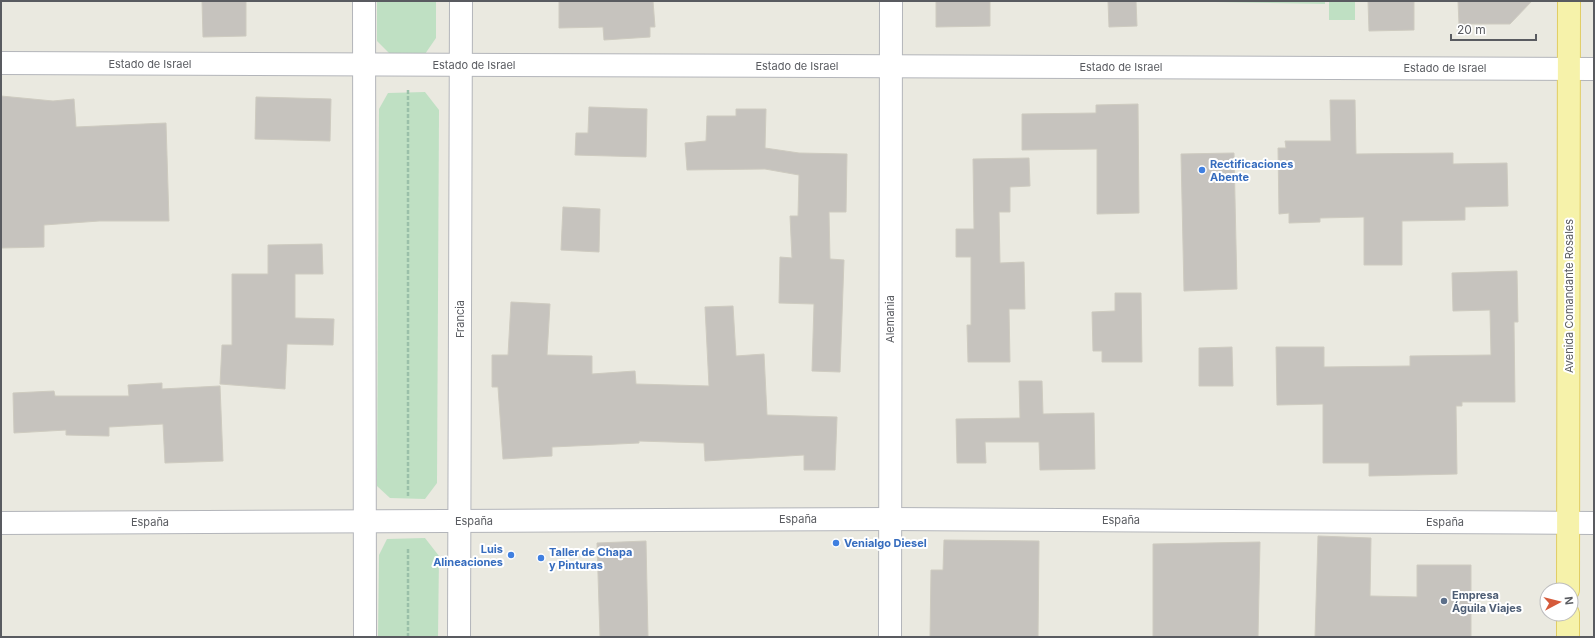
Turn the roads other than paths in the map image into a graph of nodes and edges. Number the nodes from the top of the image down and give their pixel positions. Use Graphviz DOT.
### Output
graph roads {
  1 [pos="364,1"];
  2 [pos="461,1"];
  3 [pos="891,1"];
  4 [pos="1569,1"];
  5 [pos="1,63"];
  6 [pos="365,64"];
  7 [pos="461,65"];
  8 [pos="891,66"];
  9 [pos="1569,69"];
  10 [pos="1594,69"];
  11 [pos="890,519"];
  12 [pos="365,521"];
  13 [pos="459,521"];
  14 [pos="1,523"];
  15 [pos="1568,523"];
  16 [pos="1594,523"];
  17 [pos="1568,582"];
  18 [pos="1568,622"];
  19 [pos="365,637"];
  20 [pos="459,637"];
  21 [pos="890,637"];
  22 [pos="1568,637"];
  1 -- 6 [label="street"];
  2 -- 7 [label="street, Francia"];
  3 -- 8 [label="street, Alemania"];
  4 -- 9 [label="main road, Avenida Comandante Rosales"];
  5 -- 6 [label="street, Estado de Israel"];
  6 -- 7 [label="street, Estado de Israel"];
  6 -- 12 [label="street"];
  7 -- 8 [label="street, Estado de Israel"];
  7 -- 13 [label="street, Francia"];
  8 -- 9 [label="street, Estado de Israel"];
  8 -- 11 [label="street, Alemania"];
  9 -- 10 [label="street, Estado de Israel"];
  9 -- 15 [label="main road, Avenida Comandante Rosales"];
  11 -- 13 [label="street, España"];
  11 -- 15 [label="street, España"];
  11 -- 21 [label="street, Alemania"];
  12 -- 13 [label="street, España"];
  12 -- 14 [label="street, España"];
  12 -- 19 [label="street"];
  13 -- 20 [label="street, Francia"];
  15 -- 16 [label="street, España"];
  15 -- 17 [label="main road, Avenida Comandante Rosales"];
  18 -- 22 [label="main road"];
}
